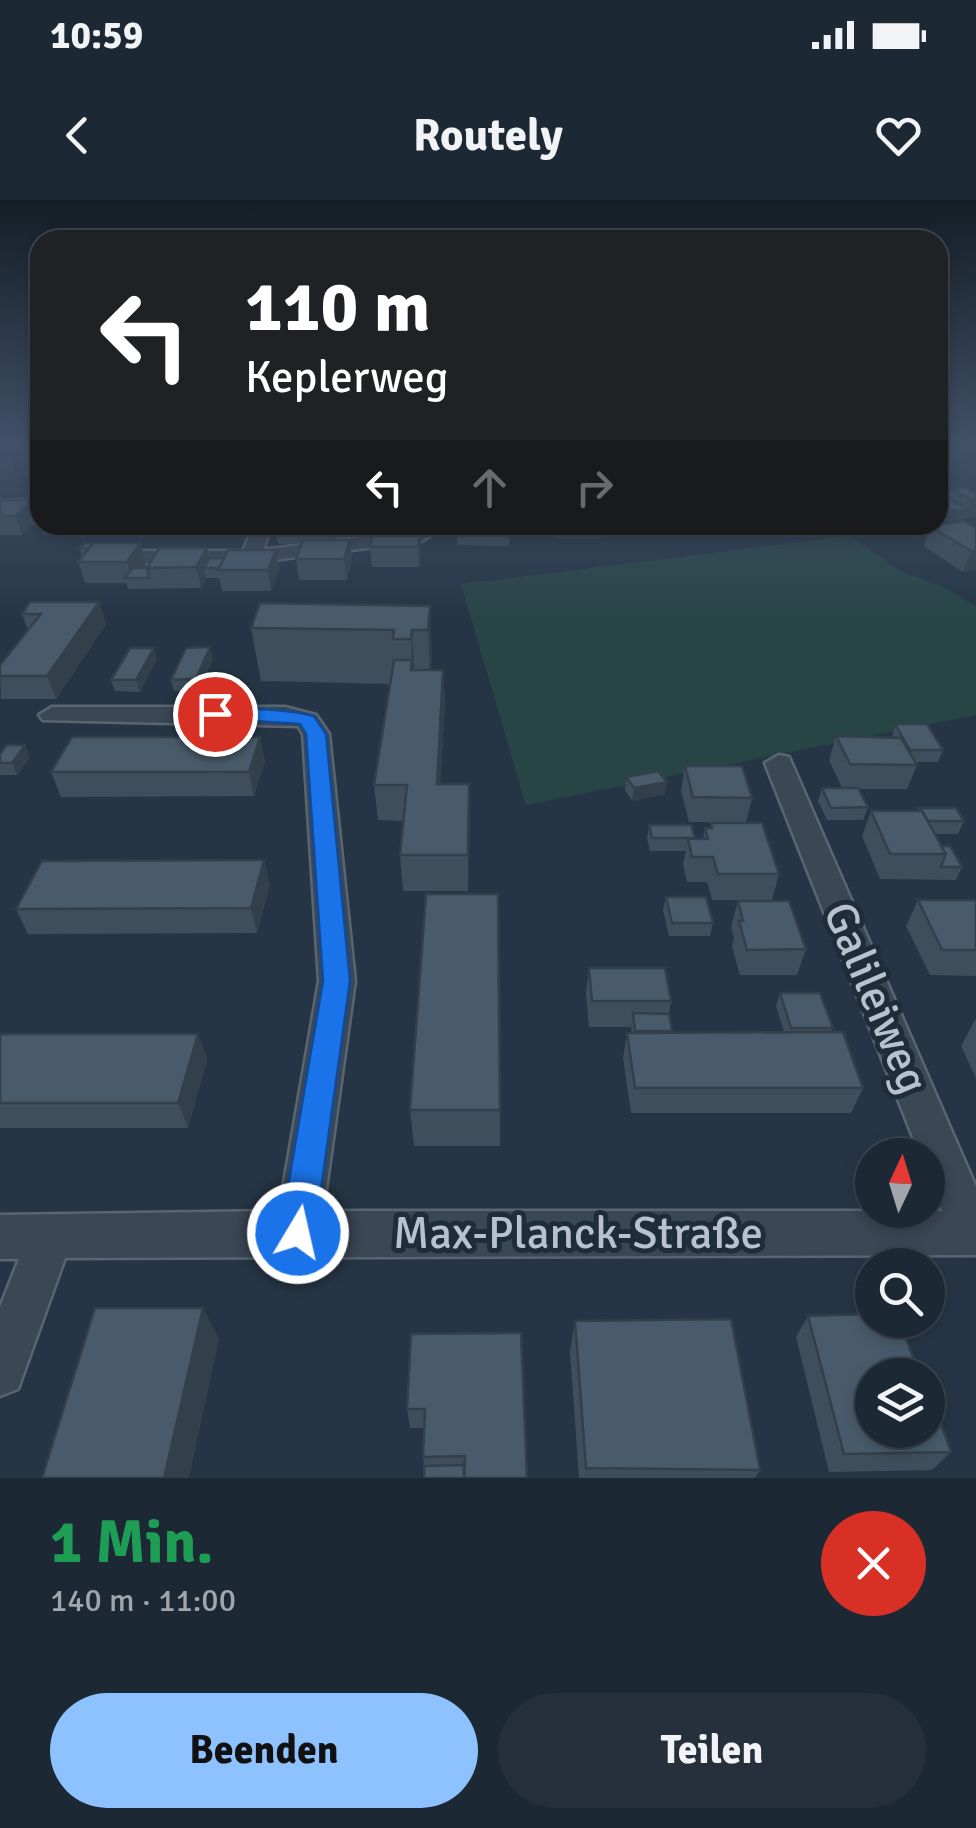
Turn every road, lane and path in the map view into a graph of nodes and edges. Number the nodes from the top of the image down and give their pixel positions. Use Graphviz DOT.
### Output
graph roads {
  1 [pos="0,506"];
  2 [pos="30,506"];
  3 [pos="259,535"];
  4 [pos="422,535"];
  5 [pos="124,557"];
  6 [pos="250,557"];
  7 [pos="52,714"];
  8 [pos="778,763"];
  9 [pos="975,1232"];
  10 [pos="298,1233"];
  11 [pos="50,1234"];
  12 [pos="0,1237"];
  13 [pos="0,1371"];
  1 -- 2 [label="street"];
  3 -- 6 [label="street"];
  4 -- 6 [label="street"];
  5 -- 6 [label="street"];
  7 -- 10 [label="street"];
  8 -- 9 [label="street, Galileiweg"];
  9 -- 10 [label="street, Max-Planck-Straße"];
  10 -- 11 [label="street, Max-Planck-Straße"];
  11 -- 12 [label="street, Max-Planck-Straße"];
  11 -- 13 [label="street"];
}
